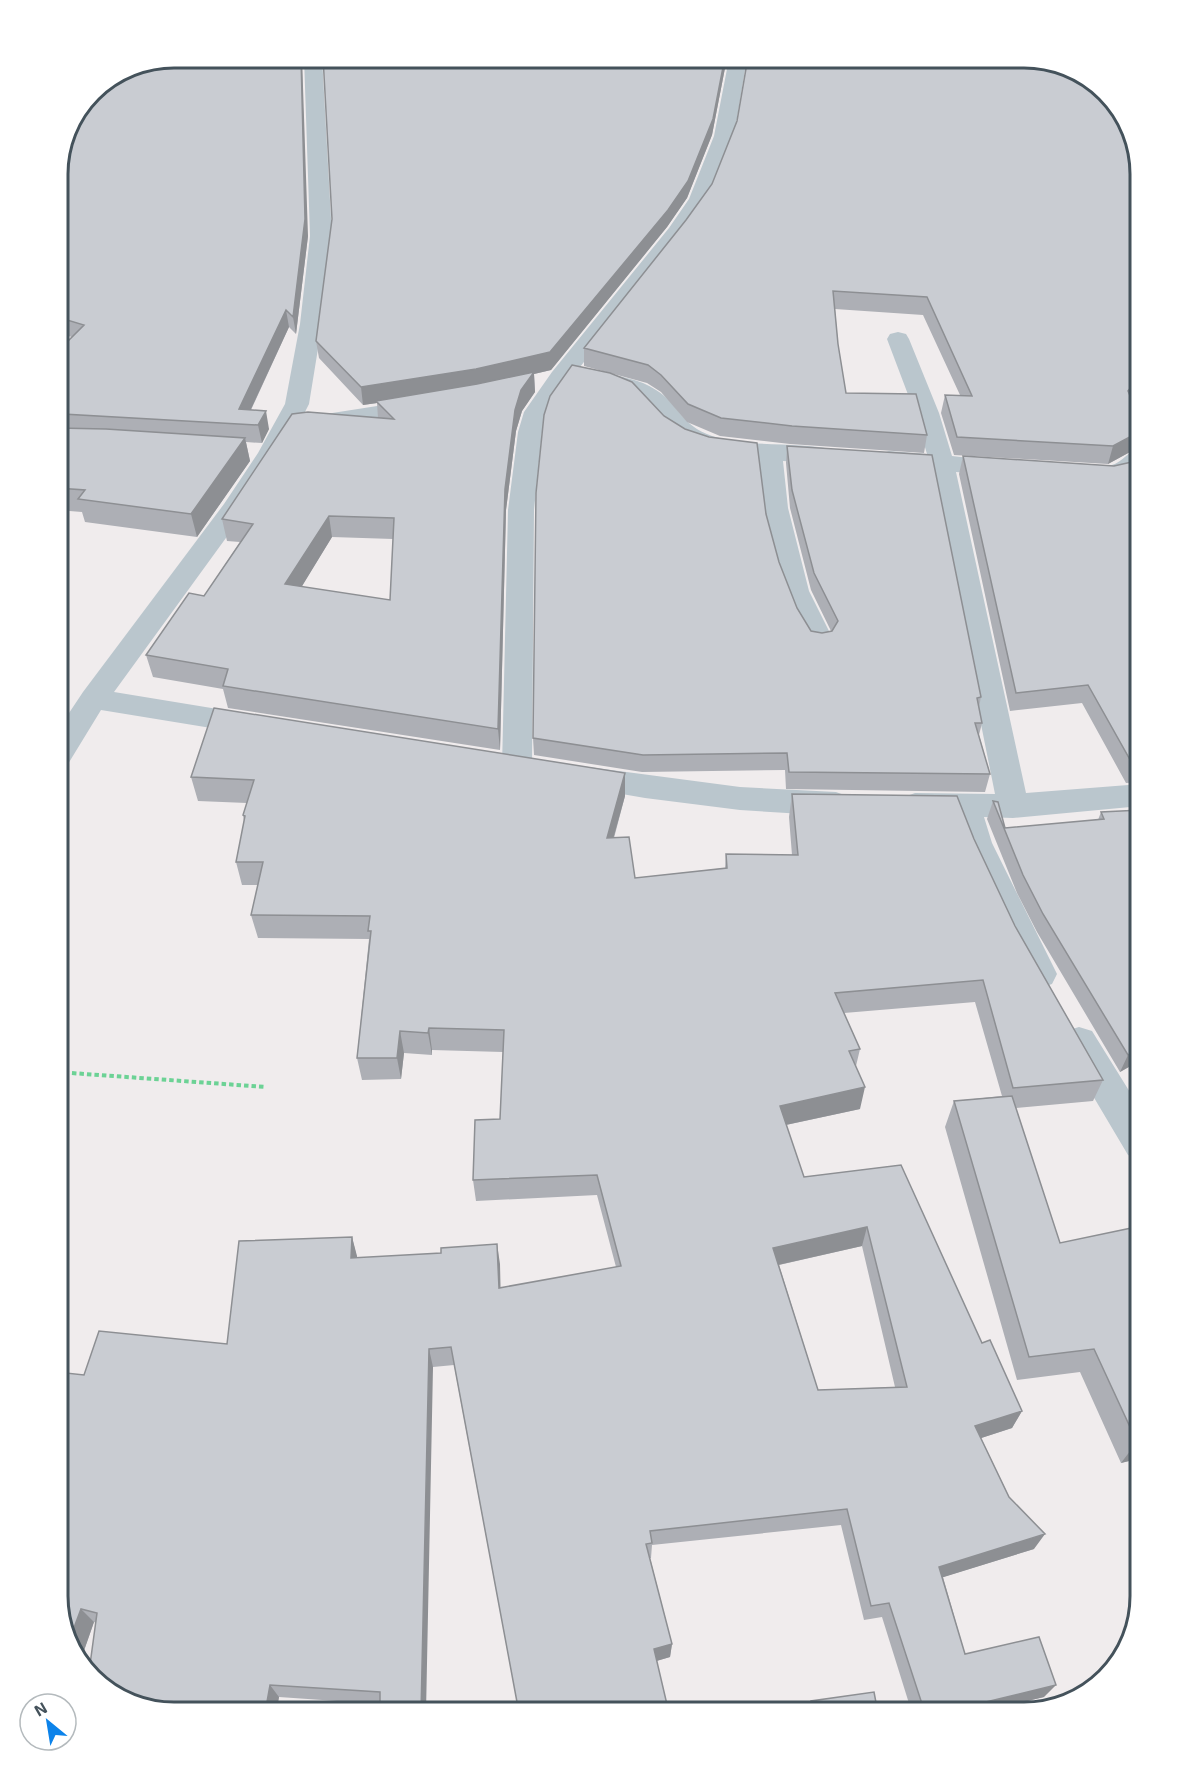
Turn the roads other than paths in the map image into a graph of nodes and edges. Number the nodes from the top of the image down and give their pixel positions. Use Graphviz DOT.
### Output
graph roads {
  1 [pos="313,68"];
  2 [pos="737,68"];
  3 [pos="898,339"];
  4 [pos="563,373"];
  5 [pos="527,386"];
  6 [pos="445,402"];
  7 [pos="285,427"];
  8 [pos="769,452"];
  9 [pos="942,463"];
  10 [pos="1130,464"];
  11 [pos="1023,469"];
  12 [pos="1066,472"];
  13 [pos="819,639"];
  14 [pos="76,715"];
  15 [pos="282,729"];
  16 [pos="68,732"];
  17 [pos="1130,796"];
  18 [pos="964,805"];
  19 [pos="1013,806"];
  20 [pos="1130,1125"];
  1 -- 7 [label="street"];
  2 -- 4 [label="street"];
  3 -- 9 [label="street"];
  4 -- 5 [label="street"];
  4 -- 8 [label="street"];
  4 -- 18 [label="street"];
  6 -- 7 [label="street"];
  7 -- 14 [label="street"];
  8 -- 9 [label="street"];
  8 -- 13 [label="street"];
  9 -- 11 [label="street"];
  9 -- 19 [label="street"];
  10 -- 12 [label="street"];
  14 -- 15 [label="street"];
  14 -- 16 [label="street"];
  17 -- 19 [label="street"];
  18 -- 19 [label="street"];
  18 -- 20 [label="street"];
}
